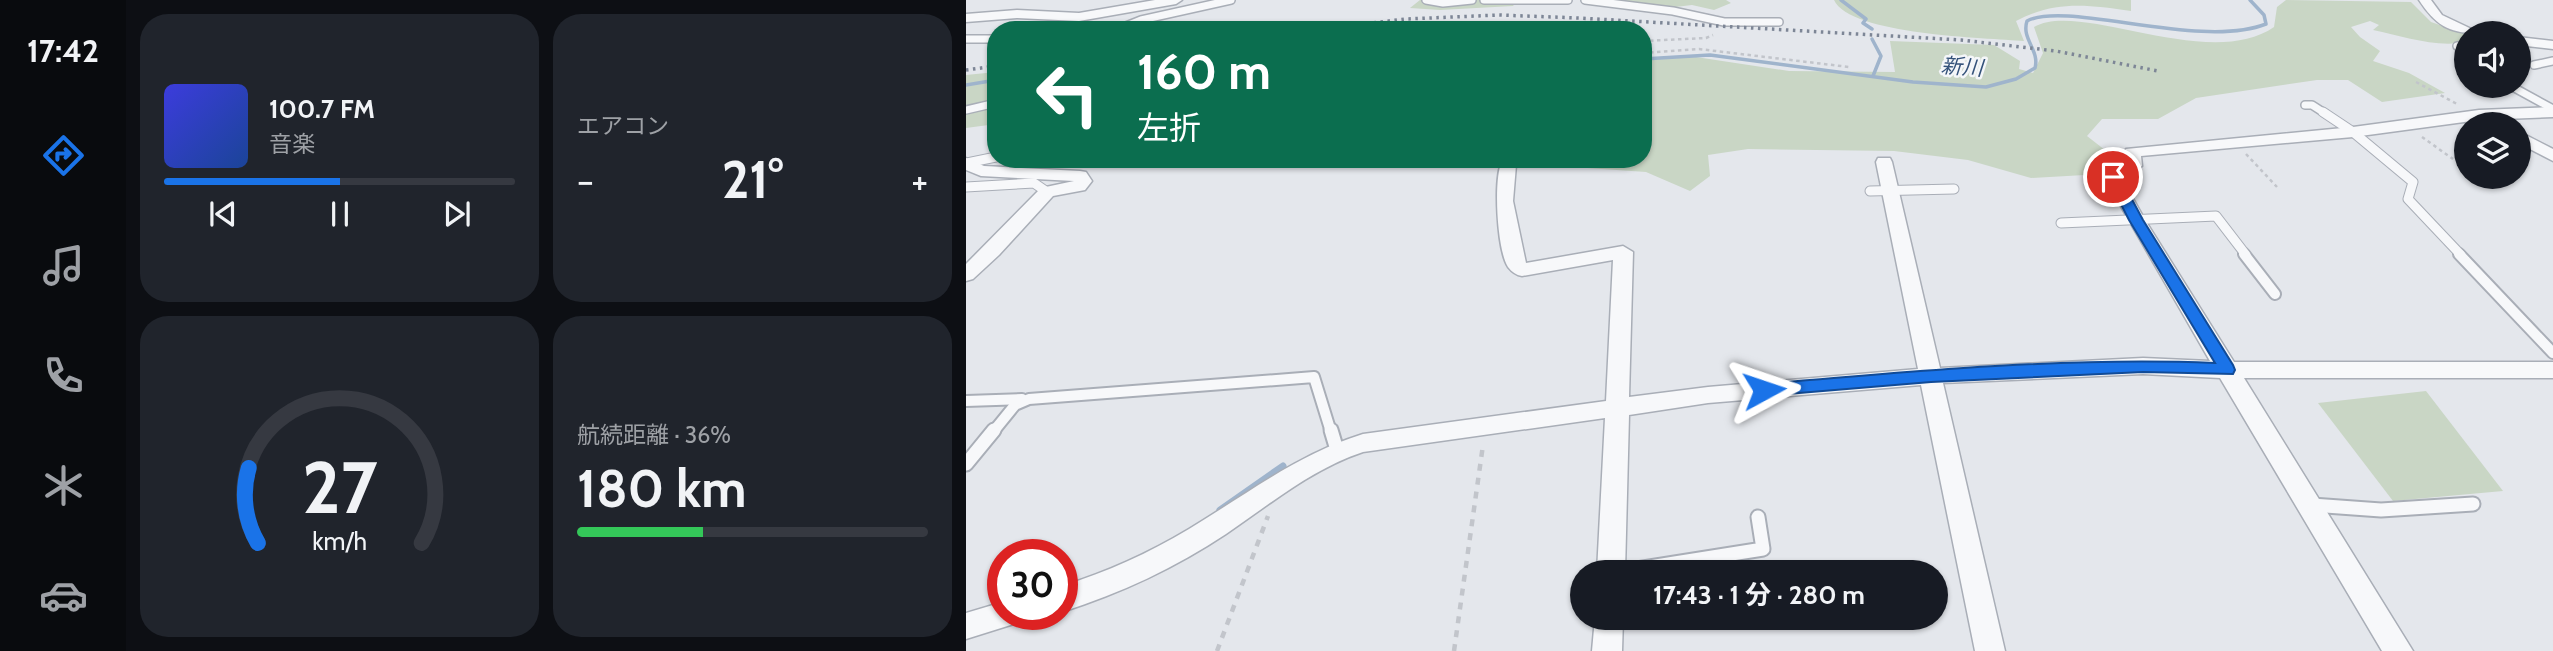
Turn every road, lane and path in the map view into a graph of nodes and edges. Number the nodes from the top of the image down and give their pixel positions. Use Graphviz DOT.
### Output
graph roads {
  1 [pos="1176,0"];
  2 [pos="1231,0"];
  3 [pos="1426,0"];
  4 [pos="1472,0"];
  5 [pos="1484,0"];
  6 [pos="1568,0"];
  7 [pos="1585,0"];
  8 [pos="2425,0"];
  9 [pos="966,18"];
  10 [pos="1138,21"];
  11 [pos="1779,22"];
  12 [pos="2454,25"];
  13 [pos="1713,35"];
  14 [pos="987,38"];
  15 [pos="966,39"];
  16 [pos="1652,40"];
  17 [pos="1652,52"];
  18 [pos="2553,61"];
  19 [pos="2534,65"];
  20 [pos="1849,67"];
  21 [pos="2416,82"];
  22 [pos="2531,97"];
  23 [pos="987,105"];
  24 [pos="2305,105"];
  25 [pos="966,110"];
  26 [pos="2553,110"];
  27 [pos="2473,112"];
  28 [pos="2523,112"];
  29 [pos="2454,118"];
  30 [pos="2406,125"];
  31 [pos="2353,132"];
  32 [pos="2234,143"];
  33 [pos="2531,143"];
  34 [pos="2553,156"];
  35 [pos="987,159"];
  36 [pos="2452,159"];
  37 [pos="1884,162"];
  38 [pos="966,163"];
  39 [pos="1508,168"];
  40 [pos="966,187"];
  41 [pos="2277,187"];
  42 [pos="1954,189"];
  43 [pos="1891,190"];
  44 [pos="1870,191"];
  45 [pos="1047,192"];
  46 [pos="2136,220"];
  47 [pos="2061,223"];
  48 [pos="966,275"];
  49 [pos="2275,294"];
  50 [pos="2549,369"];
  51 [pos="2227,370"];
  52 [pos="1931,376"];
  53 [pos="1029,399"];
  54 [pos="966,401"];
  55 [pos="1618,407"];
  56 [pos="1486,425"];
  57 [pos="1337,450"];
  58 [pos="966,464"];
  59 [pos="1281,481"];
  60 [pos="2473,504"];
  61 [pos="2309,505"];
  62 [pos="1758,517"];
  63 [pos="1612,560"];
  64 [pos="1694,560"];
  65 [pos="1078,594"];
  66 [pos="987,620"];
  67 [pos="966,626"];
  68 [pos="1608,630"];
  69 [pos="1217,651"];
  70 [pos="1454,651"];
  71 [pos="1607,651"];
  72 [pos="1990,651"];
  73 [pos="2398,651"];
  1 -- 9 [label="street"];
  2 -- 10 [label="lane"];
  3 -- 4 [label="lane"];
  5 -- 6 [label="lane"];
  7 -- 11 [label="lane"];
  8 -- 12 [label="street"];
  13 -- 16 [label="path"];
  14 -- 15 [label="lane"];
  17 -- 20 [label="path"];
  18 -- 19 [label="lane"];
  21 -- 27 [label="path"];
  22 -- 26 [label="lane"];
  23 -- 25 [label="lane"];
  24 -- 31 [label="lane"];
  26 -- 28 [label="street"];
  29 -- 30 [label="street"];
  30 -- 31 [label="street"];
  30 -- 36 [label="path"];
  31 -- 32 [label="street"];
  31 -- 50 [label="lane"];
  32 -- 41 [label="path"];
  32 -- 46 [label="street"];
  33 -- 34 [label="street"];
  35 -- 38 [label="lane"];
  37 -- 43 [label="street"];
  38 -- 45 [label="street"];
  39 -- 55 [label="street"];
  40 -- 45 [label="lane"];
  42 -- 43 [label="lane"];
  43 -- 44 [label="lane"];
  43 -- 52 [label="street"];
  45 -- 48 [label="street"];
  46 -- 47 [label="lane"];
  46 -- 49 [label="lane"];
  46 -- 51 [label="street"];
  50 -- 51 [label="street"];
  51 -- 52 [label="street"];
  51 -- 61 [label="street"];
  52 -- 55 [label="street"];
  52 -- 72 [label="street"];
  53 -- 54 [label="lane"];
  53 -- 57 [label="lane"];
  53 -- 58 [label="lane"];
  55 -- 56 [label="street"];
  55 -- 63 [label="street"];
  56 -- 57 [label="street"];
  56 -- 70 [label="path"];
  57 -- 59 [label="street"];
  59 -- 65 [label="street"];
  59 -- 69 [label="path"];
  60 -- 61 [label="lane"];
  61 -- 73 [label="street"];
  62 -- 64 [label="lane"];
  66 -- 67 [label="street"];
  68 -- 71 [label="street"];
}
